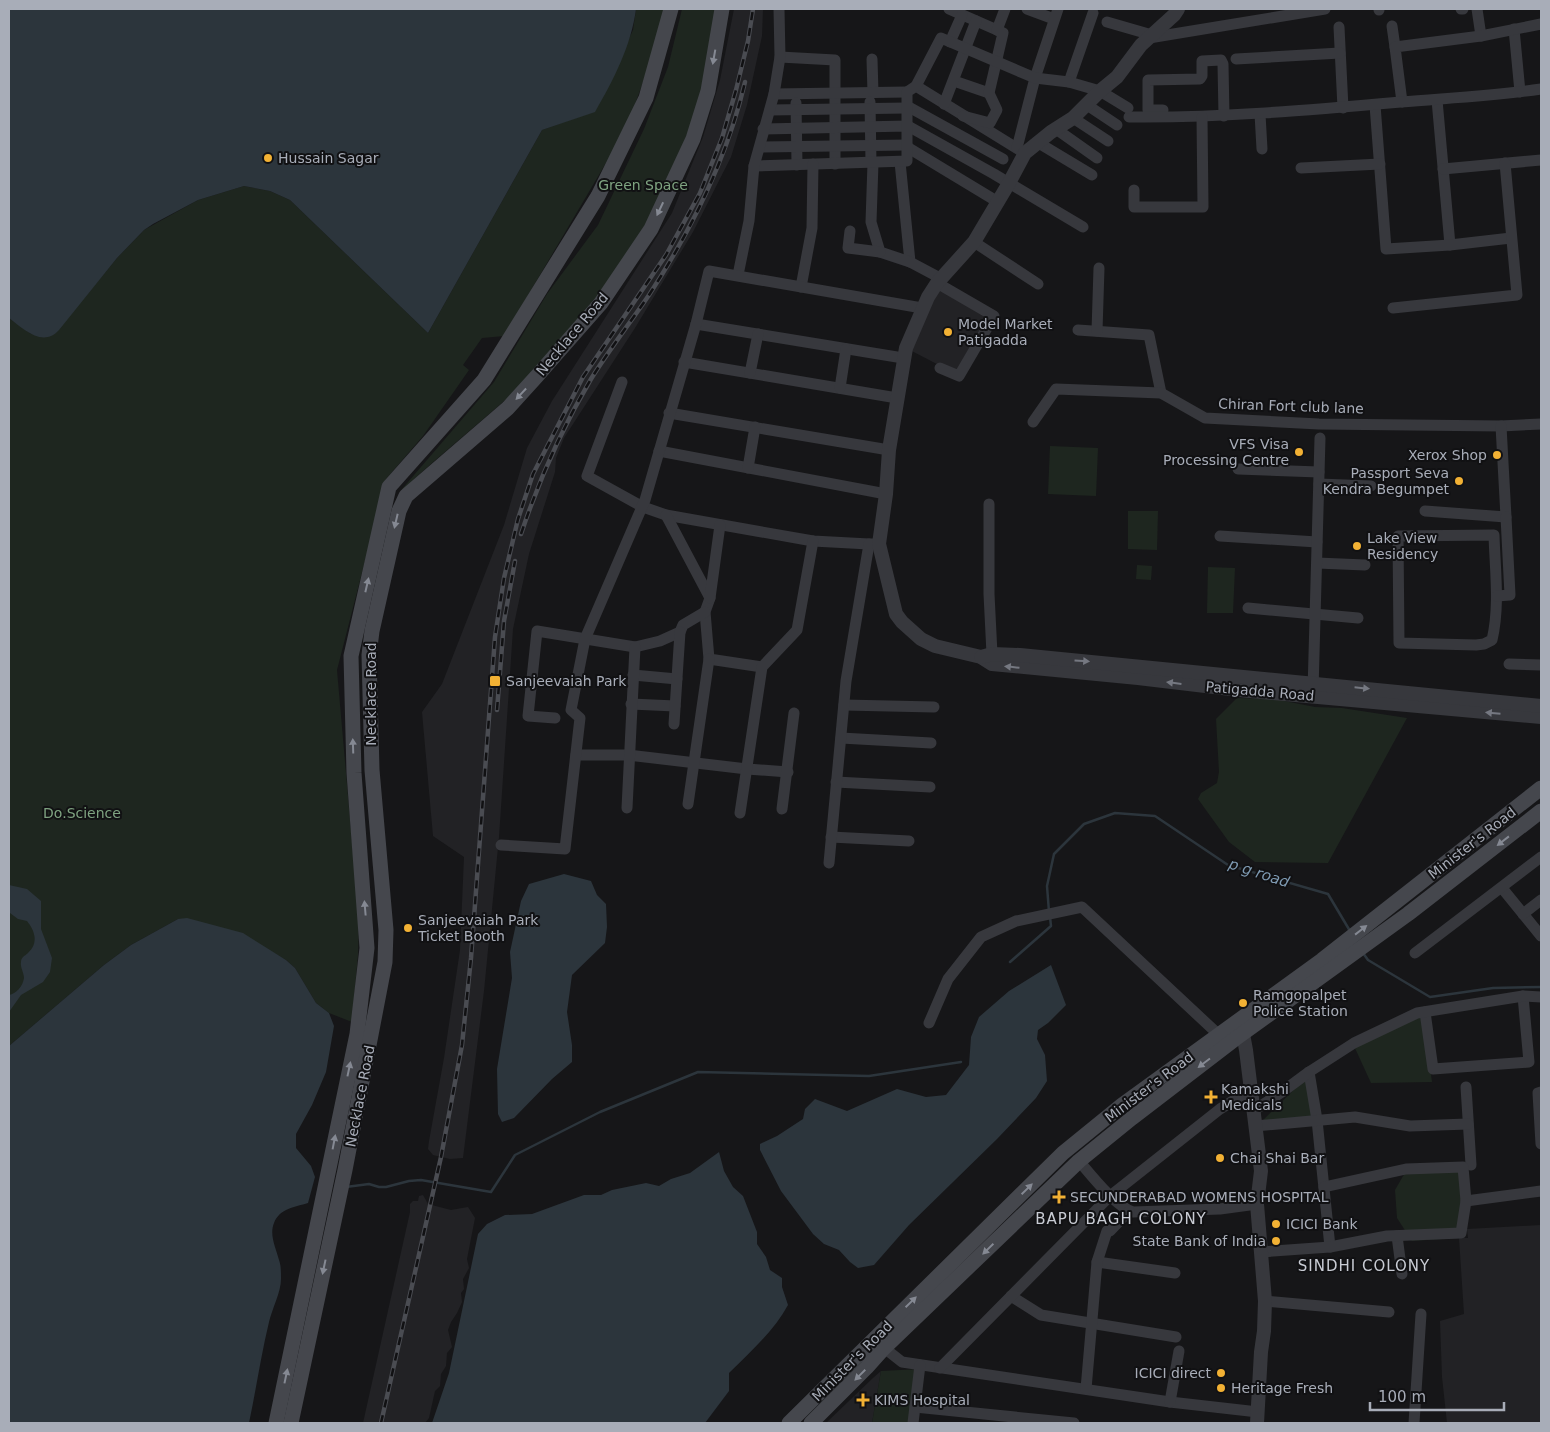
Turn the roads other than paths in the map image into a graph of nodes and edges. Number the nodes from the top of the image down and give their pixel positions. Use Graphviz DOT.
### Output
graph roads {
  1 [pos="671,9"];
  2 [pos="722,9"];
  3 [pos="779,9"];
  4 [pos="949,9"];
  5 [pos="1005,9"];
  6 [pos="1027,9"];
  7 [pos="1178,9"];
  8 [pos="1325,9"];
  9 [pos="1477,9"];
  10 [pos="1093,13"];
  11 [pos="1280,13"];
  12 [pos="1056,14"];
  13 [pos="962,15"];
  14 [pos="976,21"];
  15 [pos="1108,22"];
  16 [pos="1541,24"];
  17 [pos="1392,26"];
  18 [pos="1339,27"];
  19 [pos="1514,29"];
  20 [pos="997,30"];
  21 [pos="1481,36"];
  22 [pos="1150,37"];
  23 [pos="950,42"];
  24 [pos="1395,47"];
  25 [pos="966,49"];
  26 [pos="1340,53"];
  27 [pos="780,57"];
  28 [pos="872,59"];
  29 [pos="1236,59"];
  30 [pos="997,63"];
  31 [pos="1034,78"];
  32 [pos="954,81"];
  33 [pos="1069,82"];
  34 [pos="911,89"];
  35 [pos="1541,90"];
  36 [pos="1100,92"];
  37 [pos="1520,92"];
  38 [pos="836,93"];
  39 [pos="872,93"];
  40 [pos="989,93"];
  41 [pos="774,94"];
  42 [pos="796,94"];
  43 [pos="1437,100"];
  44 [pos="1402,102"];
  45 [pos="1087,104"];
  46 [pos="946,105"];
  47 [pos="1375,105"];
  48 [pos="907,107"];
  49 [pos="1342,108"];
  50 [pos="836,109"];
  51 [pos="870,109"];
  52 [pos="770,110"];
  53 [pos="796,110"];
  54 [pos="1224,113"];
  55 [pos="1148,114"];
  56 [pos="1260,114"];
  57 [pos="963,116"];
  58 [pos="1202,117"];
  59 [pos="1073,118"];
  60 [pos="938,124"];
  61 [pos="1117,125"];
  62 [pos="908,126"];
  63 [pos="980,126"];
  64 [pos="870,127"];
  65 [pos="835,128"];
  66 [pos="763,129"];
  67 [pos="796,129"];
  68 [pos="1056,129"];
  69 [pos="930,138"];
  70 [pos="970,141"];
  71 [pos="1108,141"];
  72 [pos="1037,142"];
  73 [pos="836,145"];
  74 [pos="871,145"];
  75 [pos="797,146"];
  76 [pos="907,146"];
  77 [pos="760,147"];
  78 [pos="1018,149"];
  79 [pos="1262,149"];
  80 [pos="962,156"];
  81 [pos="1097,158"];
  82 [pos="1003,159"];
  83 [pos="1541,160"];
  84 [pos="900,162"];
  85 [pos="872,163"];
  86 [pos="813,164"];
  87 [pos="835,164"];
  88 [pos="1380,164"];
  89 [pos="1505,164"];
  90 [pos="797,165"];
  91 [pos="754,166"];
  92 [pos="1301,168"];
  93 [pos="1443,169"];
  94 [pos="994,174"];
  95 [pos="1092,175"];
  96 [pos="1009,183"];
  97 [pos="1134,190"];
  98 [pos="998,202"];
  99 [pos="1083,227"];
  100 [pos="850,231"];
  101 [pos="1511,238"];
  102 [pos="974,242"];
  103 [pos="1450,245"];
  104 [pos="880,252"];
  105 [pos="910,262"];
  106 [pos="1099,268"];
  107 [pos="738,275"];
  108 [pos="940,281"];
  109 [pos="1038,284"];
  110 [pos="801,287"];
  111 [pos="922,308"];
  112 [pos="1393,308"];
  113 [pos="696,324"];
  114 [pos="1078,330"];
  115 [pos="1098,331"];
  116 [pos="758,334"];
  117 [pos="846,348"];
  118 [pos="903,358"];
  119 [pos="684,362"];
  120 [pos="940,368"];
  121 [pos="750,373"];
  122 [pos="622,382"];
  123 [pos="840,388"];
  124 [pos="1161,393"];
  125 [pos="897,398"];
  126 [pos="670,413"];
  127 [pos="1034,422"];
  128 [pos="1541,424"];
  129 [pos="1502,426"];
  130 [pos="755,427"];
  131 [pos="1320,438"];
  132 [pos="889,450"];
  133 [pos="659,451"];
  134 [pos="748,468"];
  135 [pos="1238,469"];
  136 [pos="1319,472"];
  137 [pos="1318,484"];
  138 [pos="1371,486"];
  139 [pos="389,487"];
  140 [pos="886,494"];
  141 [pos="406,496"];
  142 [pos="989,504"];
  143 [pos="643,507"];
  144 [pos="1425,511"];
  145 [pos="666,515"];
  146 [pos="1506,517"];
  147 [pos="720,525"];
  148 [pos="1220,536"];
  149 [pos="814,542"];
  150 [pos="1317,542"];
  151 [pos="874,544"];
  152 [pos="1317,563"];
  153 [pos="1365,565"];
  154 [pos="1496,584"];
  155 [pos="1509,584"];
  156 [pos="1497,596"];
  157 [pos="710,598"];
  158 [pos="1248,608"];
  159 [pos="706,612"];
  160 [pos="1315,615"];
  161 [pos="1358,618"];
  162 [pos="680,632"];
  163 [pos="585,639"];
  164 [pos="635,648"];
  165 [pos="368,655"];
  166 [pos="987,655"];
  167 [pos="351,656"];
  168 [pos="709,659"];
  169 [pos="1509,664"];
  170 [pos="1541,665"];
  171 [pos="762,667"];
  172 [pos="633,675"];
  173 [pos="677,678"];
  174 [pos="1313,690"];
  175 [pos="632,704"];
  176 [pos="844,705"];
  177 [pos="676,706"];
  178 [pos="1541,706"];
  179 [pos="934,707"];
  180 [pos="794,713"];
  181 [pos="1541,717"];
  182 [pos="555,718"];
  183 [pos="674,724"];
  184 [pos="841,738"];
  185 [pos="931,743"];
  186 [pos="576,755"];
  187 [pos="628,755"];
  188 [pos="694,762"];
  189 [pos="747,769"];
  190 [pos="788,772"];
  191 [pos="836,782"];
  192 [pos="930,787"];
  193 [pos="1541,788"];
  194 [pos="688,804"];
  195 [pos="627,808"];
  196 [pos="782,810"];
  197 [pos="1541,811"];
  198 [pos="740,814"];
  199 [pos="831,837"];
  200 [pos="909,841"];
  201 [pos="501,845"];
  202 [pos="1541,858"];
  203 [pos="829,863"];
  204 [pos="1502,888"];
  205 [pos="1541,900"];
  206 [pos="1523,914"];
  207 [pos="1541,936"];
  208 [pos="367,948"];
  209 [pos="386,950"];
  210 [pos="1415,954"];
  211 [pos="1326,966"];
  212 [pos="1523,996"];
  213 [pos="1541,997"];
  214 [pos="1426,1012"];
  215 [pos="929,1023"];
  216 [pos="1233,1031"];
  217 [pos="1309,1072"];
  218 [pos="1466,1086"];
  219 [pos="1541,1092"];
  220 [pos="1244,1094"];
  221 [pos="1253,1111"];
  222 [pos="1317,1120"];
  223 [pos="1468,1124"];
  224 [pos="1255,1126"];
  225 [pos="1541,1144"];
  226 [pos="1079,1161"];
  227 [pos="1471,1164"];
  228 [pos="1258,1186"];
  229 [pos="1324,1186"];
  230 [pos="1541,1192"];
  231 [pos="1110,1196"];
  232 [pos="1466,1201"];
  233 [pos="1257,1204"];
  234 [pos="1129,1211"];
  235 [pos="1089,1217"];
  236 [pos="327,1218"];
  237 [pos="1107,1231"];
  238 [pos="1397,1236"];
  239 [pos="1330,1247"];
  240 [pos="1261,1252"];
  241 [pos="1097,1262"];
  242 [pos="1175,1273"];
  243 [pos="1402,1274"];
  244 [pos="1011,1296"];
  245 [pos="1265,1301"];
  246 [pos="1389,1312"];
  247 [pos="1421,1314"];
  248 [pos="1092,1323"];
  249 [pos="1176,1337"];
  250 [pos="878,1344"];
  251 [pos="1179,1351"];
  252 [pos="920,1365"];
  253 [pos="940,1368"];
  254 [pos="1086,1389"];
  255 [pos="1170,1402"];
  256 [pos="915,1406"];
  257 [pos="1258,1418"];
  258 [pos="994,1419"];
  259 [pos="276,1423"];
  260 [pos="291,1423"];
  261 [pos="789,1423"];
  262 [pos="811,1423"];
  263 [pos="913,1423"];
  264 [pos="1072,1423"];
  265 [pos="1414,1423"];
  1 -- 139 [label="main road, Necklace Road"];
  2 -- 141 [label="main road, Necklace Road, one-way"];
  3 -- 27 [label="street"];
  4 -- 13 [label="street"];
  5 -- 20 [label="street"];
  6 -- 12 [label="street"];
  7 -- 22 [label="street, Patigadda Road"];
  8 -- 11 [label="street"];
  9 -- 21 [label="street"];
  10 -- 33 [label="street"];
  11 -- 22 [label="street"];
  12 -- 31 [label="street"];
  13 -- 14 [label="street"];
  13 -- 23 [label="street"];
  14 -- 20 [label="street"];
  14 -- 25 [label="street"];
  15 -- 22 [label="street"];
  16 -- 19 [label="street"];
  17 -- 24 [label="street"];
  18 -- 26 [label="street"];
  19 -- 21 [label="street"];
  19 -- 37 [label="street"];
  20 -- 30 [label="street"];
  21 -- 24 [label="street"];
  22 -- 36 [label="street, Patigadda Road"];
  23 -- 25 [label="street"];
  23 -- 34 [label="street"];
  24 -- 44 [label="street"];
  25 -- 30 [label="street"];
  25 -- 32 [label="street"];
  26 -- 29 [label="street"];
  26 -- 49 [label="street"];
  27 -- 38 [label="street"];
  27 -- 41 [label="street"];
  28 -- 39 [label="street"];
  30 -- 31 [label="street"];
  30 -- 40 [label="street"];
  31 -- 33 [label="street"];
  31 -- 78 [label="street"];
  32 -- 40 [label="street"];
  32 -- 46 [label="street"];
  33 -- 36 [label="street"];
  34 -- 39 [label="street"];
  34 -- 46 [label="street"];
  34 -- 48 [label="street"];
  35 -- 37 [label="street"];
  36 -- 45 [label="street, Patigadda Road"];
  36 -- 55 [label="street"];
  37 -- 43 [label="street"];
  38 -- 39 [label="street"];
  38 -- 42 [label="street"];
  38 -- 50 [label="street"];
  39 -- 51 [label="street"];
  40 -- 57 [label="street"];
  41 -- 42 [label="street"];
  41 -- 52 [label="street"];
  42 -- 53 [label="street"];
  43 -- 44 [label="street"];
  43 -- 93 [label="street"];
  44 -- 47 [label="street"];
  45 -- 59 [label="street, Patigadda Road"];
  45 -- 61 [label="street"];
  46 -- 57 [label="street"];
  46 -- 60 [label="street"];
  47 -- 49 [label="street"];
  47 -- 88 [label="street"];
  48 -- 51 [label="street"];
  48 -- 60 [label="street"];
  48 -- 62 [label="street"];
  49 -- 56 [label="street"];
  50 -- 51 [label="street"];
  50 -- 53 [label="street"];
  50 -- 65 [label="street"];
  51 -- 64 [label="street"];
  52 -- 53 [label="street"];
  52 -- 66 [label="street"];
  53 -- 67 [label="street"];
  54 -- 55 [label="street"];
  54 -- 55 [label="street"];
  54 -- 56 [label="street"];
  54 -- 58 [label="street"];
  55 -- 58 [label="street"];
  56 -- 79 [label="street"];
  57 -- 63 [label="street"];
  58 -- 97 [label="street"];
  59 -- 68 [label="street, Patigadda Road"];
  59 -- 71 [label="street"];
  60 -- 69 [label="street"];
  60 -- 70 [label="street"];
  62 -- 64 [label="street"];
  62 -- 69 [label="street"];
  62 -- 76 [label="street"];
  63 -- 70 [label="street"];
  63 -- 78 [label="street"];
  64 -- 65 [label="street"];
  64 -- 74 [label="street"];
  65 -- 67 [label="street"];
  65 -- 73 [label="street"];
  66 -- 67 [label="street"];
  66 -- 77 [label="street"];
  67 -- 75 [label="street"];
  68 -- 72 [label="street, Patigadda Road"];
  68 -- 81 [label="street"];
  69 -- 80 [label="street"];
  70 -- 80 [label="street"];
  70 -- 82 [label="street"];
  72 -- 78 [label="street, Patigadda Road"];
  72 -- 95 [label="street"];
  73 -- 74 [label="street"];
  73 -- 75 [label="street"];
  73 -- 87 [label="street"];
  74 -- 76 [label="street"];
  74 -- 85 [label="street"];
  75 -- 77 [label="street"];
  75 -- 90 [label="street"];
  76 -- 84 [label="street"];
  76 -- 98 [label="street"];
  77 -- 91 [label="street"];
  78 -- 82 [label="street"];
  78 -- 96 [label="street, Patigadda Road"];
  80 -- 94 [label="street"];
  82 -- 94 [label="street"];
  83 -- 89 [label="street"];
  84 -- 85 [label="street"];
  84 -- 105 [label="street"];
  85 -- 87 [label="street"];
  85 -- 104 [label="street"];
  86 -- 87 [label="street"];
  86 -- 90 [label="street"];
  86 -- 110 [label="street"];
  88 -- 92 [label="street"];
  88 -- 103 [label="street"];
  89 -- 93 [label="street"];
  89 -- 101 [label="street"];
  90 -- 91 [label="street"];
  91 -- 107 [label="street"];
  93 -- 103 [label="street"];
  94 -- 96 [label="street"];
  96 -- 98 [label="street, Patigadda Road"];
  96 -- 99 [label="street"];
  98 -- 102 [label="street, Patigadda Road"];
  100 -- 104 [label="street"];
  101 -- 103 [label="street"];
  101 -- 112 [label="street"];
  102 -- 108 [label="street, Patigadda Road"];
  102 -- 109 [label="street"];
  104 -- 105 [label="street"];
  105 -- 108 [label="street"];
  106 -- 115 [label="street"];
  107 -- 110 [label="street"];
  107 -- 113 [label="street"];
  108 -- 111 [label="street, Patigadda Road"];
  108 -- 120 [label="street"];
  110 -- 111 [label="street"];
  111 -- 118 [label="street, Patigadda Road"];
  113 -- 116 [label="street"];
  113 -- 119 [label="street"];
  114 -- 115 [label="street"];
  115 -- 124 [label="street"];
  116 -- 117 [label="street"];
  116 -- 121 [label="street"];
  117 -- 118 [label="street"];
  117 -- 123 [label="street"];
  118 -- 125 [label="street, Patigadda Road"];
  119 -- 121 [label="street"];
  119 -- 126 [label="street"];
  121 -- 123 [label="street"];
  122 -- 143 [label="street"];
  123 -- 125 [label="street"];
  124 -- 127 [label="street, Chiran Fort club lane"];
  124 -- 129 [label="street, Chiran Fort club lane"];
  125 -- 132 [label="street, Patigadda Road"];
  126 -- 130 [label="street"];
  126 -- 133 [label="street"];
  128 -- 129 [label="street, Chiran Fort club lane"];
  129 -- 146 [label="street"];
  130 -- 132 [label="street"];
  130 -- 134 [label="street"];
  131 -- 136 [label="street"];
  132 -- 140 [label="street, Patigadda Road"];
  133 -- 134 [label="street"];
  133 -- 143 [label="street"];
  134 -- 140 [label="street"];
  135 -- 136 [label="street"];
  136 -- 137 [label="street"];
  137 -- 138 [label="street"];
  137 -- 150 [label="street"];
  139 -- 141 [label="main road"];
  167 -- 139 [label="main road, Necklace Road, one-way"];
  140 -- 151 [label="street, Patigadda Road"];
  141 -- 165 [label="main road, Necklace Road, one-way"];
  142 -- 166 [label="street"];
  143 -- 145 [label="street"];
  143 -- 163 [label="street"];
  144 -- 146 [label="street"];
  145 -- 147 [label="street"];
  145 -- 157 [label="street"];
  146 -- 155 [label="street"];
  147 -- 149 [label="street"];
  147 -- 157 [label="street"];
  148 -- 150 [label="street"];
  149 -- 151 [label="street"];
  149 -- 171 [label="street"];
  150 -- 152 [label="street"];
  151 -- 166 [label="street, Patigadda Road"];
  151 -- 176 [label="street"];
  152 -- 153 [label="street"];
  152 -- 160 [label="street"];
  154 -- 155 [label="street"];
  154 -- 156 [label="street"];
  154 -- 156 [label="street"];
  155 -- 156 [label="street"];
  157 -- 159 [label="street"];
  158 -- 160 [label="street"];
  159 -- 162 [label="street"];
  159 -- 168 [label="street"];
  160 -- 161 [label="street"];
  160 -- 174 [label="street"];
  162 -- 164 [label="street"];
  162 -- 173 [label="street"];
  163 -- 164 [label="street"];
  163 -- 182 [label="street"];
  163 -- 186 [label="street"];
  164 -- 172 [label="street"];
  165 -- 167 [label="main road"];
  165 -- 209 [label="main road, Necklace Road"];
  166 -- 174 [label="street, Patigadda Road"];
  208 -- 167 [label="main road, Necklace Road, one-way"];
  168 -- 171 [label="street"];
  168 -- 188 [label="street"];
  169 -- 170 [label="street"];
  171 -- 189 [label="street"];
  172 -- 173 [label="street"];
  172 -- 175 [label="street"];
  173 -- 177 [label="street"];
  174 -- 178 [label="street, Patigadda Road, one-way"];
  181 -- 174 [label="street, Patigadda Road, one-way"];
  175 -- 177 [label="street"];
  175 -- 187 [label="street"];
  176 -- 179 [label="street"];
  176 -- 184 [label="street"];
  177 -- 183 [label="street"];
  180 -- 190 [label="street"];
  184 -- 185 [label="street"];
  184 -- 191 [label="street"];
  186 -- 187 [label="street"];
  186 -- 201 [label="street"];
  187 -- 188 [label="street"];
  187 -- 195 [label="street"];
  188 -- 189 [label="street"];
  188 -- 194 [label="street"];
  189 -- 190 [label="street"];
  189 -- 198 [label="street"];
  190 -- 196 [label="street"];
  191 -- 192 [label="street"];
  191 -- 199 [label="street"];
  211 -- 193 [label="main road, Minister's Road, one-way"];
  197 -- 211 [label="main road, Minister's Road, one-way"];
  199 -- 200 [label="street"];
  199 -- 203 [label="street"];
  202 -- 204 [label="street"];
  204 -- 206 [label="street"];
  204 -- 210 [label="street"];
  205 -- 206 [label="street"];
  206 -- 207 [label="street"];
  208 -- 209 [label="main road"];
  236 -- 208 [label="main road, Necklace Road, one-way"];
  209 -- 236 [label="main road, Necklace Road"];
  211 -- 216 [label="main road, Minister's Road"];
  212 -- 213 [label="street"];
  212 -- 214 [label="street"];
  212 -- 214 [label="street"];
  214 -- 217 [label="street"];
  215 -- 216 [label="street"];
  216 -- 220 [label="street"];
  216 -- 221 [label="street"];
  216 -- 226 [label="main road, Minister's Road, one-way"];
  250 -- 216 [label="main road, Minister's Road, one-way"];
  217 -- 221 [label="street"];
  217 -- 222 [label="street"];
  218 -- 223 [label="street"];
  219 -- 225 [label="street"];
  220 -- 228 [label="street"];
  220 -- 231 [label="street"];
  221 -- 224 [label="street"];
  222 -- 223 [label="street"];
  222 -- 224 [label="street"];
  222 -- 229 [label="street"];
  223 -- 227 [label="street"];
  224 -- 228 [label="street"];
  226 -- 231 [label="street"];
  226 -- 250 [label="main road, Minister's Road, one-way"];
  228 -- 233 [label="street"];
  229 -- 232 [label="street"];
  229 -- 239 [label="street"];
  230 -- 232 [label="street"];
  231 -- 234 [label="street"];
  231 -- 235 [label="street"];
  232 -- 238 [label="street"];
  233 -- 234 [label="street"];
  233 -- 240 [label="street"];
  234 -- 237 [label="street"];
  235 -- 237 [label="street"];
  235 -- 244 [label="street"];
  259 -- 236 [label="main road, Necklace Road, one-way"];
  236 -- 260 [label="main road, Necklace Road, one-way"];
  237 -- 241 [label="street"];
  238 -- 239 [label="street"];
  238 -- 243 [label="street"];
  239 -- 240 [label="street"];
  240 -- 245 [label="street"];
  241 -- 242 [label="street"];
  241 -- 248 [label="street"];
  244 -- 248 [label="street"];
  244 -- 253 [label="street"];
  245 -- 246 [label="street"];
  245 -- 257 [label="street"];
  247 -- 265 [label="street"];
  248 -- 249 [label="street"];
  248 -- 254 [label="street"];
  250 -- 252 [label="street"];
  250 -- 261 [label="main road, Minister's Road"];
  250 -- 262 [label="main road, Minister's Road, one-way"];
  251 -- 255 [label="street"];
  252 -- 253 [label="street"];
  252 -- 256 [label="street"];
  253 -- 254 [label="street"];
  254 -- 255 [label="street"];
  255 -- 257 [label="street"];
  256 -- 258 [label="street"];
  256 -- 263 [label="street"];
  258 -- 264 [label="street"];
}
